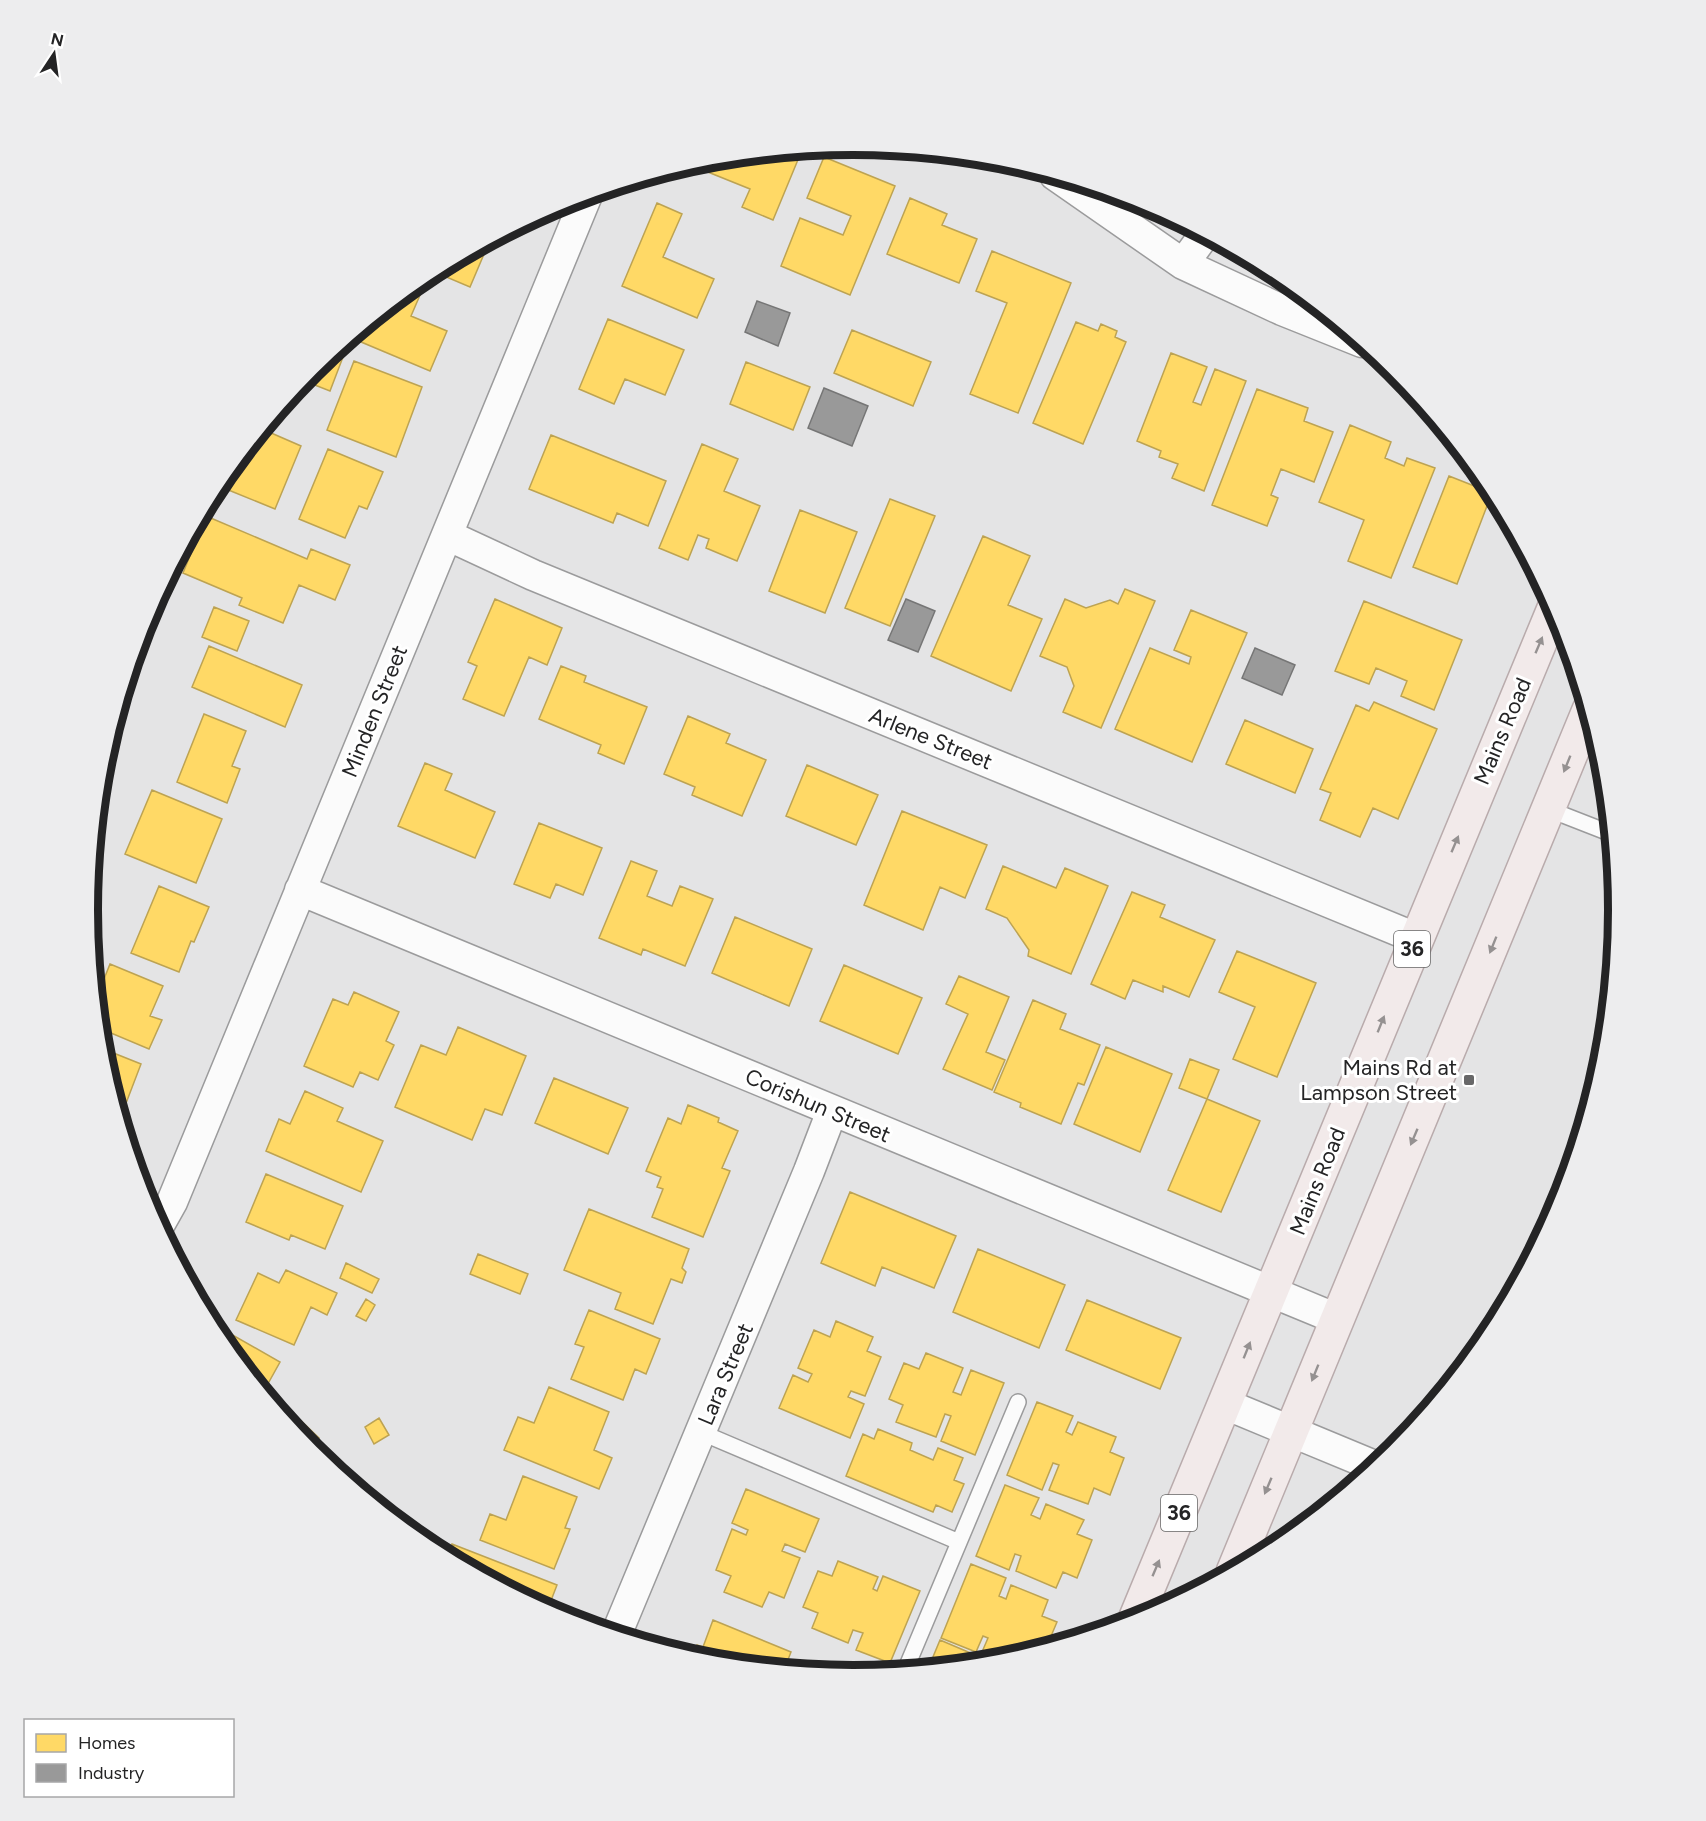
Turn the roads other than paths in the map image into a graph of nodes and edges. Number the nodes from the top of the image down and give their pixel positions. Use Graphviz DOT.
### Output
graph roads {
  1 [pos="1075,189"];
  2 [pos="583,206"];
  3 [pos="1201,240"];
  4 [pos="1184,264"];
  5 [pos="1340,333"];
  6 [pos="447,535"];
  7 [pos="1550,618"];
  8 [pos="1584,721"];
  9 [pos="1548,809"];
  10 [pos="1604,831"];
  11 [pos="300,890"];
  12 [pos="1416,938"];
  13 [pos="832,1111"];
  14 [pos="163,1218"];
  15 [pos="1270,1292"];
  16 [pos="1337,1319"];
  17 [pos="1018,1402"];
  18 [pos="1225,1404"];
  19 [pos="1290,1431"];
  20 [pos="700,1432"];
  21 [pos="1368,1463"];
  22 [pos="959,1542"];
  23 [pos="1237,1561"];
  24 [pos="1139,1609"];
  25 [pos="619,1629"];
  26 [pos="909,1663"];
  1 -- 4 [label="street"];
  2 -- 6 [label="street, Minden Street"];
  3 -- 4 [label="street"];
  4 -- 5 [label="street"];
  6 -- 11 [label="street, Minden Street"];
  6 -- 12 [label="street, Arlene Street"];
  12 -- 7 [label="main road, Mains Road / 36, one-way"];
  8 -- 9 [label="main road, one-way"];
  9 -- 10 [label="lane"];
  9 -- 16 [label="main road, one-way"];
  11 -- 13 [label="street, Corishun Street"];
  11 -- 14 [label="street, Minden Street"];
  15 -- 12 [label="main road, Mains Road / 36, one-way"];
  13 -- 15 [label="street, Corishun Street"];
  13 -- 20 [label="street, Lara Street"];
  15 -- 16 [label="street, Corishun Street"];
  18 -- 15 [label="main road, Mains Road / 36, one-way"];
  16 -- 19 [label="main road, one-way"];
  17 -- 22 [label="lane"];
  18 -- 19 [label="street"];
  24 -- 18 [label="main road, Mains Road / 36, one-way"];
  19 -- 21 [label="street"];
  19 -- 23 [label="main road, one-way"];
  20 -- 22 [label="lane"];
  20 -- 25 [label="street, Lara Street"];
  22 -- 26 [label="lane"];
}
